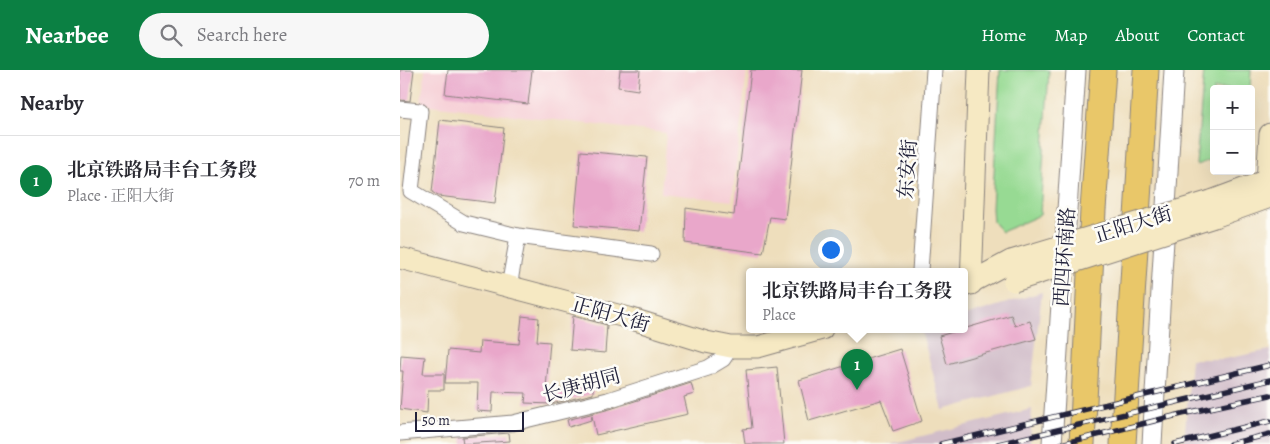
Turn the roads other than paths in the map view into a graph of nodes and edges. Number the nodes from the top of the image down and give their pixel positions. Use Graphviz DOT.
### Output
graph roads {
  1 [pos="934,70"];
  2 [pos="979,70"];
  3 [pos="1076,70"];
  4 [pos="1103,70"];
  5 [pos="1146,70"];
  6 [pos="1174,70"];
  7 [pos="400,109"];
  8 [pos="1270,134"];
  9 [pos="1268,189"];
  10 [pos="518,236"];
  11 [pos="651,254"];
  12 [pos="400,258"];
  13 [pos="920,268"];
  14 [pos="968,285"];
  15 [pos="509,287"];
  16 [pos="807,333"];
  17 [pos="731,347"];
  18 [pos="400,433"];
  19 [pos="1052,444"];
  20 [pos="1082,444"];
  21 [pos="1124,444"];
  22 [pos="1152,444"];
  1 -- 13 [label="street, 东安街"];
  2 -- 14 [label="main road"];
  3 -- 19 [label="street, 西四环南路"];
  4 -- 20 [label="highway, 西四环南路"];
  5 -- 21 [label="highway"];
  6 -- 22 [label="street"];
  7 -- 10 [label="street"];
  8 -- 9 [label="main road"];
  9 -- 14 [label="main road, 正阳大街, bridge"];
  10 -- 11 [label="street"];
  10 -- 15 [label="street"];
  12 -- 15 [label="main road, 正阳大街"];
  15 -- 17 [label="main road, 正阳大街"];
  16 -- 17 [label="main road, 正阳大街"];
  17 -- 18 [label="street, 长庚胡同"];
}
